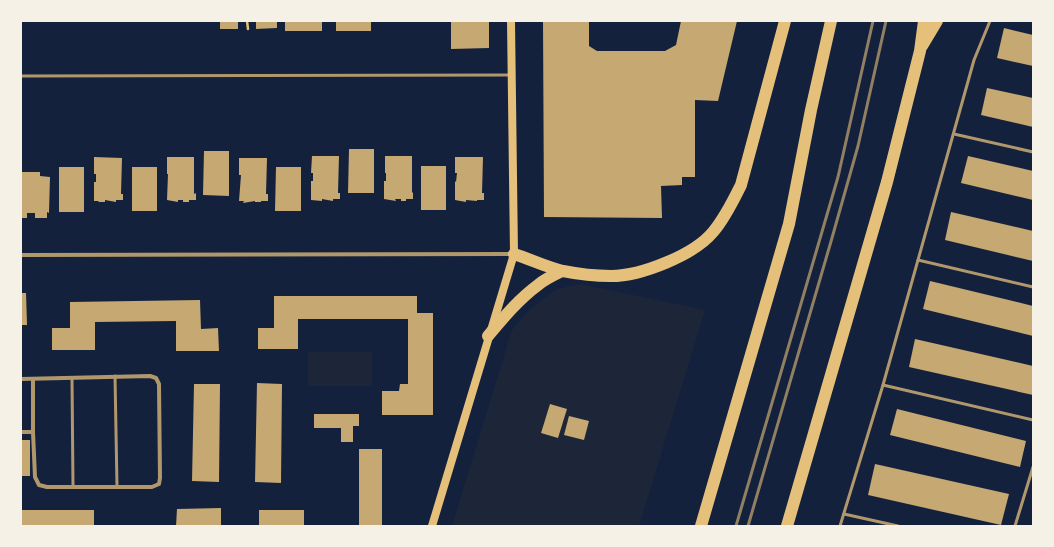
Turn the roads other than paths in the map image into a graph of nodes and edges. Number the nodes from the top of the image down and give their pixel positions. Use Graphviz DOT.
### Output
graph roads {
  1 [pos="511,21"];
  2 [pos="785,21"];
  3 [pos="832,21"];
  4 [pos="924,21"];
  5 [pos="937,21"];
  6 [pos="990,21"];
  7 [pos="920,51"];
  8 [pos="21,76"];
  9 [pos="512,76"];
  10 [pos="954,134"];
  11 [pos="1033,152"];
  12 [pos="514,254"];
  13 [pos="21,255"];
  14 [pos="918,260"];
  15 [pos="562,271"];
  16 [pos="1033,286"];
  17 [pos="488,336"];
  18 [pos="115,376"];
  19 [pos="72,378"];
  20 [pos="21,379"];
  21 [pos="33,379"];
  22 [pos="883,385"];
  23 [pos="1033,420"];
  24 [pos="21,432"];
  25 [pos="33,432"];
  26 [pos="1033,467"];
  27 [pos="73,487"];
  28 [pos="117,487"];
  29 [pos="844,514"];
  30 [pos="432,526"];
  31 [pos="701,526"];
  32 [pos="787,526"];
  33 [pos="840,526"];
  34 [pos="898,526"];
  35 [pos="1015,526"];
  1 -- 9 [label="main road"];
  2 -- 15 [label="highway"];
  3 -- 31 [label="highway"];
  4 -- 7 [label="highway"];
  5 -- 7 [label="highway"];
  6 -- 10 [label="lane"];
  7 -- 32 [label="highway"];
  8 -- 9 [label="lane"];
  9 -- 12 [label="main road"];
  10 -- 11 [label="lane"];
  10 -- 14 [label="lane"];
  12 -- 13 [label="street"];
  12 -- 15 [label="highway"];
  12 -- 17 [label="main road"];
  14 -- 16 [label="lane"];
  14 -- 22 [label="lane"];
  15 -- 17 [label="highway"];
  17 -- 30 [label="main road"];
  18 -- 19 [label="street"];
  18 -- 28 [label="lane"];
  18 -- 28 [label="street"];
  19 -- 21 [label="street"];
  19 -- 27 [label="lane"];
  20 -- 21 [label="street"];
  21 -- 25 [label="street"];
  22 -- 23 [label="lane"];
  22 -- 29 [label="lane"];
  24 -- 25 [label="street"];
  25 -- 27 [label="street"];
  26 -- 35 [label="lane"];
  27 -- 28 [label="street"];
  29 -- 33 [label="lane"];
  29 -- 34 [label="lane"];
}
